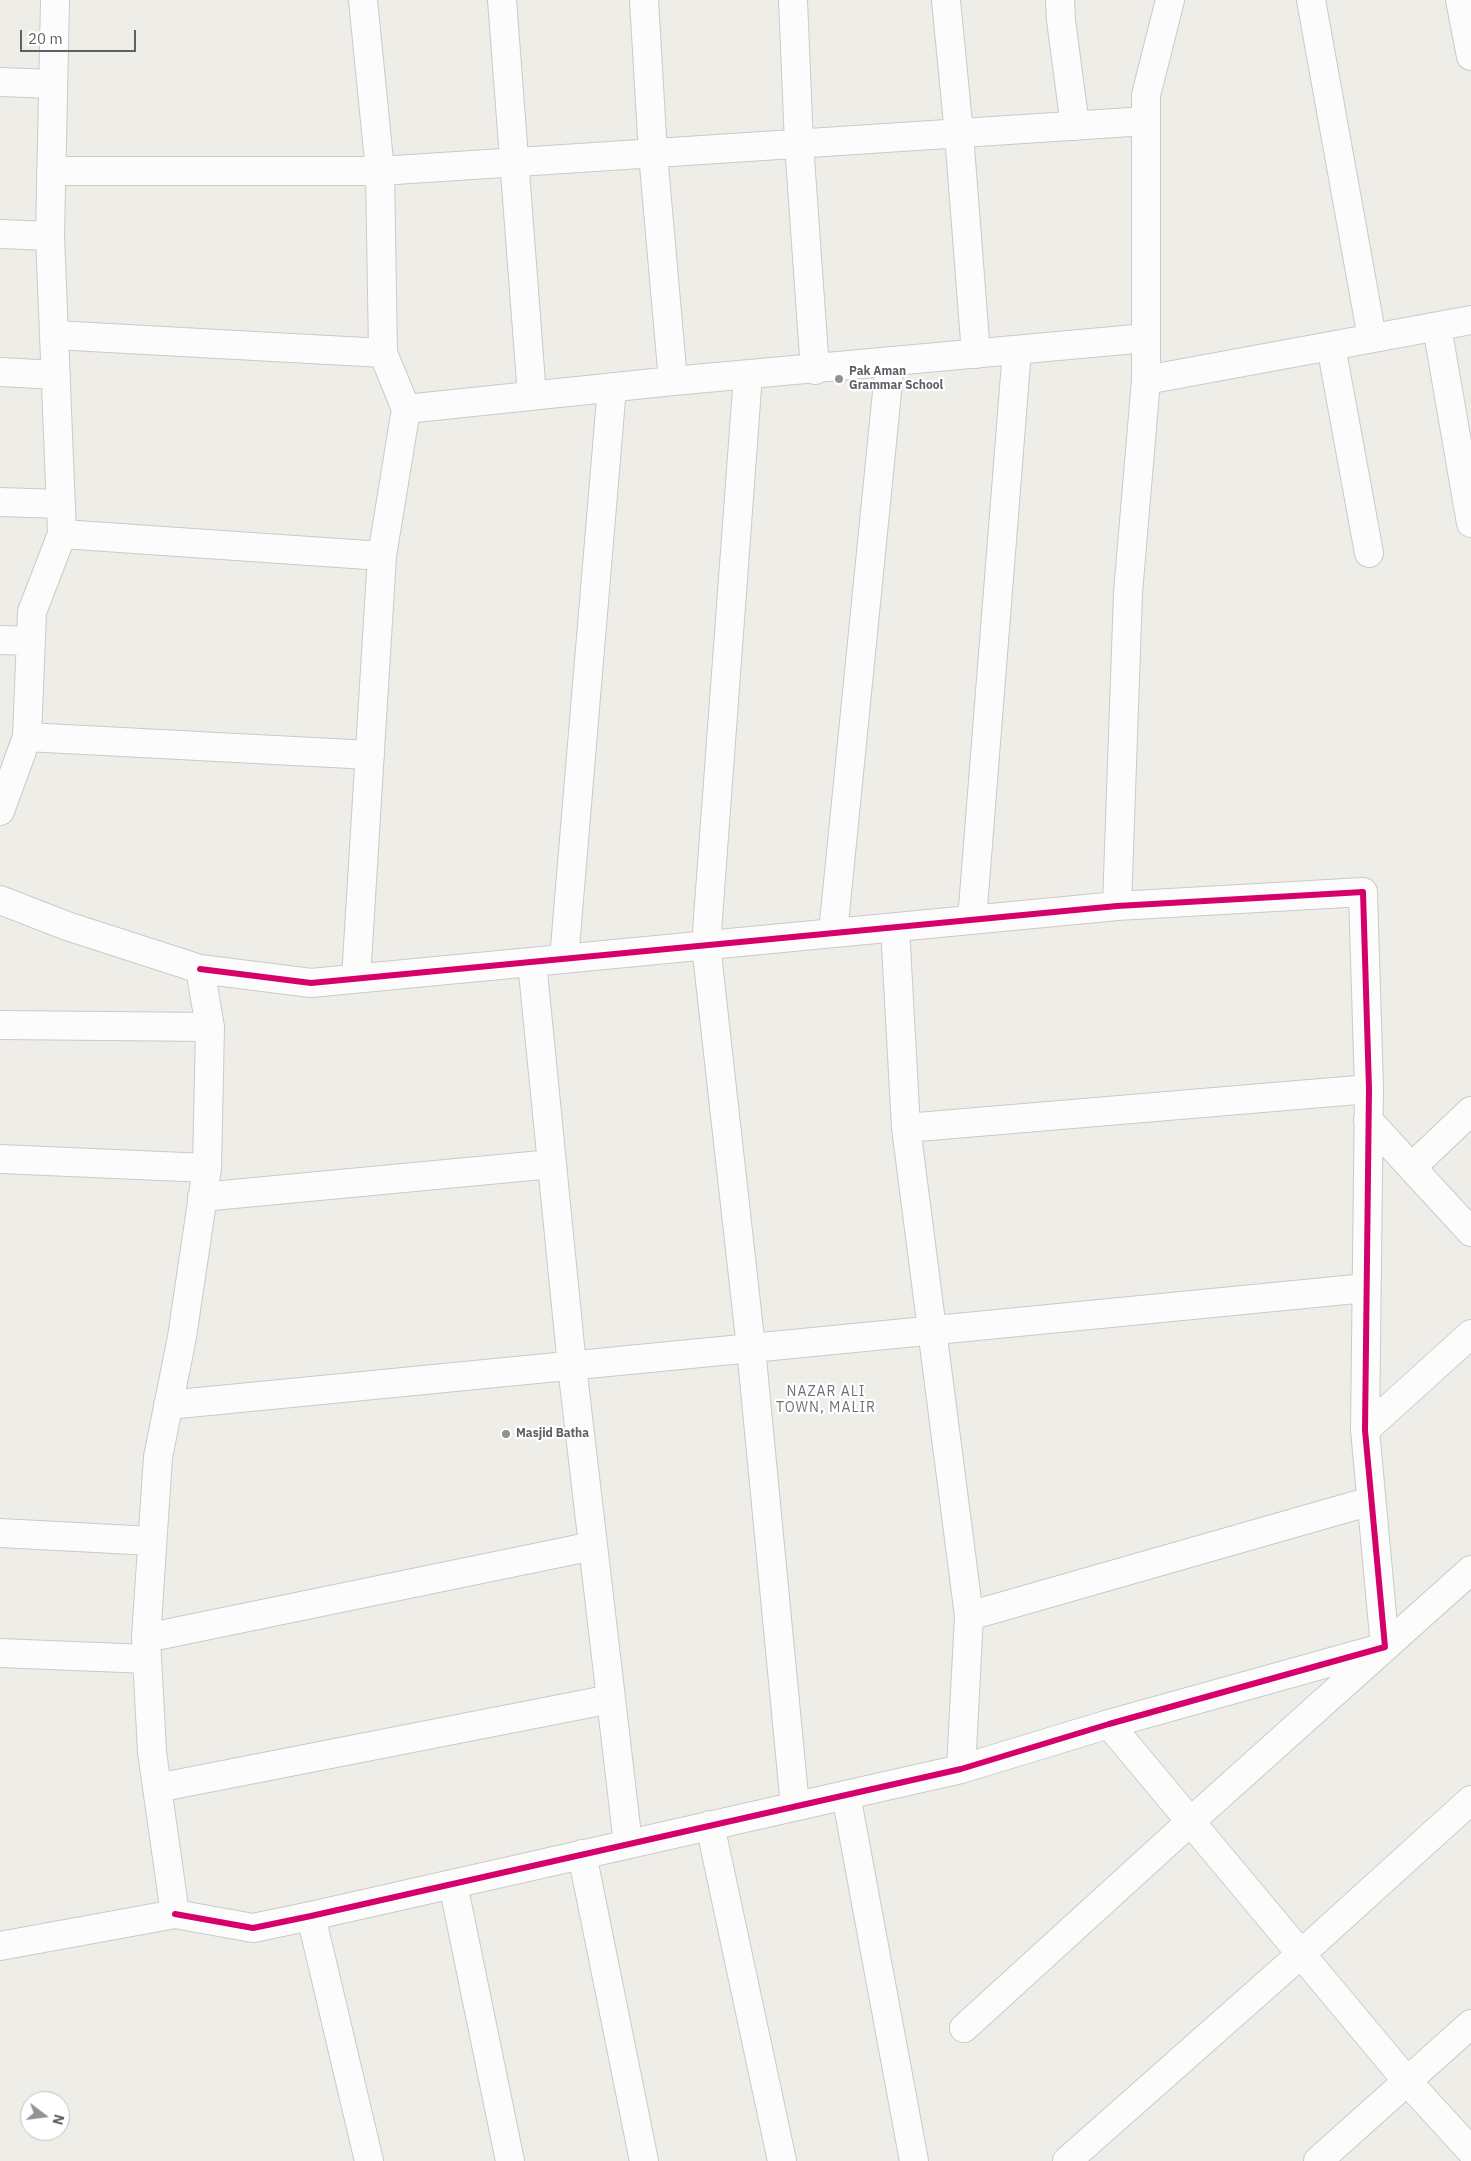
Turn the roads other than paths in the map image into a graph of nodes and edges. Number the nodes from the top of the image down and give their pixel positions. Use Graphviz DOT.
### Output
graph roads {
  1 [pos="55,0"];
  2 [pos="363,0"];
  3 [pos="502,0"];
  4 [pos="644,0"];
  5 [pos="794,0"];
  6 [pos="946,0"];
  7 [pos="1060,0"];
  8 [pos="1170,0"];
  9 [pos="1311,0"];
  10 [pos="1460,0"];
  11 [pos="1471,56"];
  12 [pos="0,82"];
  13 [pos="53,84"];
  14 [pos="1146,121"];
  15 [pos="1075,126"];
  16 [pos="960,134"];
  17 [pos="799,144"];
  18 [pos="653,154"];
  19 [pos="513,163"];
  20 [pos="51,171"];
  21 [pos="380,171"];
  22 [pos="0,234"];
  23 [pos="50,236"];
  24 [pos="1471,320"];
  25 [pos="1437,326"];
  26 [pos="54,334"];
  27 [pos="1146,338"];
  28 [pos="1372,338"];
  29 [pos="1331,346"];
  30 [pos="1017,350"];
  31 [pos="383,353"];
  32 [pos="976,354"];
  33 [pos="890,362"];
  34 [pos="815,370"];
  35 [pos="0,372"];
  36 [pos="56,375"];
  37 [pos="748,376"];
  38 [pos="1146,380"];
  39 [pos="673,381"];
  40 [pos="612,387"];
  41 [pos="532,396"];
  42 [pos="406,409"];
  43 [pos="0,502"];
  44 [pos="61,504"];
  45 [pos="1471,523"];
  46 [pos="62,534"];
  47 [pos="1369,554"];
  48 [pos="382,556"];
  49 [pos="0,640"];
  50 [pos="31,641"];
  51 [pos="16,751"];
  52 [pos="370,755"];
  53 [pos="0,812"];
  54 [pos="0,900"];
  55 [pos="1116,906"];
  56 [pos="972,920"];
  57 [pos="895,927"];
  58 [pos="833,933"];
  59 [pos="706,945"];
  60 [pos="564,959"];
  61 [pos="532,962"];
  62 [pos="200,969"];
  63 [pos="356,978"];
  64 [pos="0,1025"];
  65 [pos="210,1027"];
  66 [pos="1369,1089"];
  67 [pos="1471,1111"];
  68 [pos="1368,1120"];
  69 [pos="906,1128"];
  70 [pos="0,1159"];
  71 [pos="552,1164"];
  72 [pos="1412,1167"];
  73 [pos="206,1168"];
  74 [pos="202,1197"];
  75 [pos="1471,1232"];
  76 [pos="1366,1288"];
  77 [pos="933,1331"];
  78 [pos="1471,1334"];
  79 [pos="750,1348"];
  80 [pos="572,1366"];
  81 [pos="168,1405"];
  82 [pos="1365,1430"];
  83 [pos="1371,1501"];
  84 [pos="0,1533"];
  85 [pos="152,1541"];
  86 [pos="593,1546"];
  87 [pos="1471,1570"];
  88 [pos="969,1616"];
  89 [pos="1386,1646"];
  90 [pos="146,1648"];
  91 [pos="0,1653"];
  92 [pos="611,1699"];
  93 [pos="1110,1724"];
  94 [pos="961,1769"];
  95 [pos="157,1788"];
  96 [pos="846,1795"];
  97 [pos="1471,1800"];
  98 [pos="795,1806"];
  99 [pos="1190,1822"];
  100 [pos="710,1825"];
  101 [pos="628,1844"];
  102 [pos="582,1854"];
  103 [pos="453,1884"];
  104 [pos="175,1914"];
  105 [pos="310,1916"];
  106 [pos="0,1946"];
  107 [pos="1301,1954"];
  108 [pos="1471,2024"];
  109 [pos="964,2028"];
  110 [pos="1407,2081"];
  111 [pos="1471,2151"];
  112 [pos="369,2161"];
  113 [pos="510,2161"];
  114 [pos="644,2161"];
  115 [pos="782,2161"];
  116 [pos="914,2161"];
  117 [pos="1067,2161"];
  118 [pos="1318,2161"];
  1 -- 13 [label="street"];
  2 -- 21 [label="street"];
  3 -- 19 [label="street"];
  4 -- 18 [label="street"];
  5 -- 17 [label="street"];
  6 -- 16 [label="street"];
  7 -- 15 [label="street"];
  8 -- 14 [label="street"];
  9 -- 28 [label="street"];
  10 -- 11 [label="street"];
  12 -- 13 [label="street"];
  13 -- 20 [label="street"];
  14 -- 15 [label="street"];
  14 -- 27 [label="street"];
  15 -- 16 [label="street"];
  16 -- 17 [label="street"];
  16 -- 32 [label="street"];
  17 -- 18 [label="street"];
  17 -- 34 [label="street"];
  18 -- 19 [label="street"];
  18 -- 39 [label="street"];
  19 -- 21 [label="street"];
  19 -- 41 [label="street"];
  20 -- 21 [label="street"];
  20 -- 23 [label="street"];
  21 -- 31 [label="street"];
  22 -- 23 [label="street"];
  23 -- 26 [label="street"];
  24 -- 25 [label="street"];
  25 -- 28 [label="street"];
  25 -- 45 [label="street"];
  26 -- 31 [label="street"];
  26 -- 36 [label="street"];
  27 -- 30 [label="street"];
  27 -- 38 [label="street"];
  28 -- 29 [label="street"];
  29 -- 38 [label="street"];
  29 -- 47 [label="street"];
  30 -- 32 [label="street"];
  30 -- 56 [label="street"];
  31 -- 42 [label="street"];
  32 -- 33 [label="street"];
  33 -- 34 [label="street"];
  33 -- 58 [label="street"];
  34 -- 37 [label="street"];
  35 -- 36 [label="street"];
  36 -- 44 [label="street"];
  37 -- 39 [label="street"];
  37 -- 59 [label="street"];
  38 -- 55 [label="street"];
  39 -- 40 [label="street"];
  40 -- 41 [label="street"];
  40 -- 60 [label="street"];
  41 -- 42 [label="street"];
  42 -- 48 [label="street"];
  43 -- 44 [label="street"];
  44 -- 46 [label="street"];
  46 -- 48 [label="street"];
  46 -- 50 [label="street"];
  48 -- 52 [label="street"];
  49 -- 50 [label="street"];
  50 -- 51 [label="street"];
  51 -- 52 [label="street"];
  51 -- 53 [label="street"];
  52 -- 63 [label="street"];
  54 -- 62 [label="street"];
  55 -- 56 [label="street"];
  55 -- 66 [label="street"];
  56 -- 57 [label="street"];
  57 -- 58 [label="street"];
  57 -- 69 [label="street"];
  58 -- 59 [label="street"];
  59 -- 60 [label="street"];
  59 -- 79 [label="street"];
  60 -- 61 [label="street"];
  61 -- 63 [label="street"];
  61 -- 71 [label="street"];
  62 -- 63 [label="street"];
  62 -- 65 [label="street"];
  64 -- 65 [label="street"];
  65 -- 73 [label="street"];
  66 -- 68 [label="street"];
  66 -- 69 [label="street"];
  67 -- 72 [label="street"];
  68 -- 72 [label="street"];
  68 -- 76 [label="street"];
  69 -- 77 [label="street"];
  70 -- 73 [label="street"];
  71 -- 74 [label="street"];
  71 -- 80 [label="street"];
  72 -- 75 [label="street"];
  73 -- 74 [label="street"];
  74 -- 81 [label="street"];
  76 -- 77 [label="street"];
  76 -- 82 [label="street"];
  77 -- 79 [label="street"];
  77 -- 88 [label="street"];
  78 -- 82 [label="street"];
  79 -- 80 [label="street"];
  79 -- 98 [label="street"];
  80 -- 81 [label="street"];
  80 -- 86 [label="street"];
  81 -- 85 [label="street"];
  82 -- 83 [label="street"];
  83 -- 88 [label="street"];
  83 -- 89 [label="street"];
  84 -- 85 [label="street"];
  85 -- 90 [label="street"];
  86 -- 90 [label="street"];
  86 -- 92 [label="street"];
  87 -- 89 [label="street"];
  88 -- 94 [label="street"];
  89 -- 93 [label="street"];
  89 -- 99 [label="street"];
  90 -- 91 [label="street"];
  90 -- 95 [label="street"];
  92 -- 95 [label="street"];
  92 -- 101 [label="street"];
  93 -- 94 [label="street"];
  93 -- 99 [label="street"];
  94 -- 96 [label="street"];
  95 -- 104 [label="street"];
  96 -- 98 [label="street"];
  96 -- 116 [label="street"];
  97 -- 107 [label="street"];
  98 -- 100 [label="street"];
  99 -- 107 [label="street"];
  99 -- 109 [label="street"];
  100 -- 101 [label="street"];
  100 -- 115 [label="street"];
  101 -- 102 [label="street"];
  102 -- 103 [label="street"];
  102 -- 114 [label="street"];
  103 -- 105 [label="street"];
  103 -- 113 [label="street"];
  104 -- 105 [label="street"];
  104 -- 106 [label="street"];
  105 -- 112 [label="street"];
  107 -- 110 [label="street"];
  107 -- 117 [label="street"];
  108 -- 110 [label="street"];
  110 -- 111 [label="street"];
  110 -- 118 [label="street"];
}
